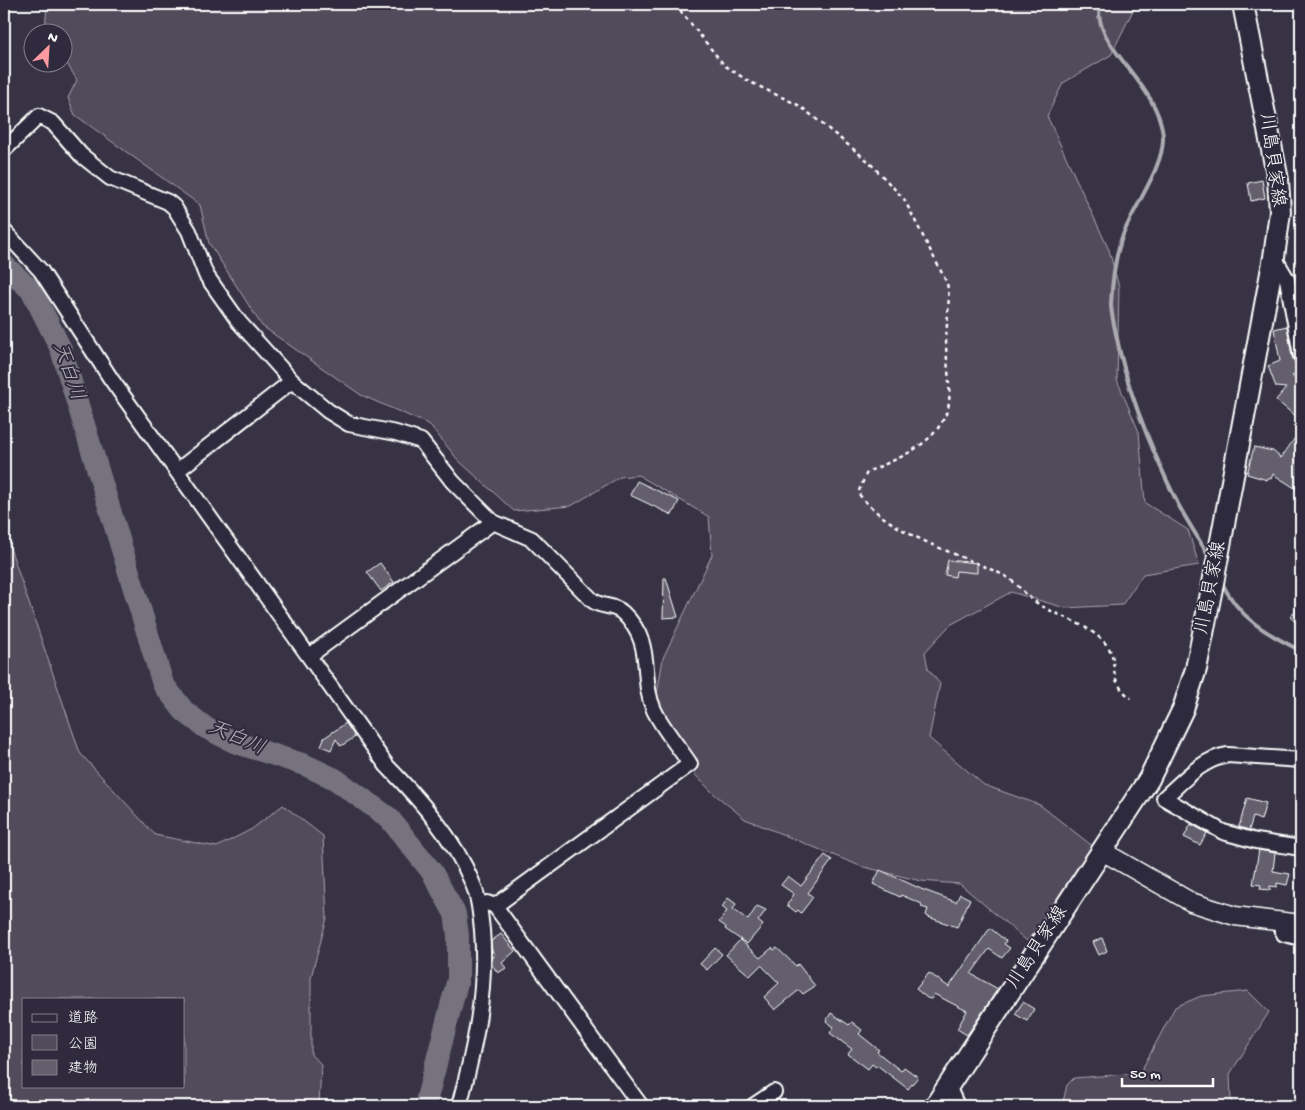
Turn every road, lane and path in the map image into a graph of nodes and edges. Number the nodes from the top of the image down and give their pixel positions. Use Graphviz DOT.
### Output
graph roads {
  1 [pos="675,4"];
  2 [pos="1243,4"];
  3 [pos="4,150"];
  4 [pos="4,230"];
  5 [pos="1274,257"];
  6 [pos="1301,355"];
  7 [pos="292,381"];
  8 [pos="177,471"];
  9 [pos="492,522"];
  10 [pos="309,656"];
  11 [pos="1131,698"];
  12 [pos="1301,760"];
  13 [pos="1301,848"];
  14 [pos="1102,851"];
  15 [pos="479,901"];
  16 [pos="495,906"];
  17 [pos="1279,922"];
  18 [pos="1301,924"];
  19 [pos="1301,938"];
  20 [pos="948,1086"];
  21 [pos="774,1092"];
  22 [pos="459,1106"];
  23 [pos="641,1106"];
  24 [pos="753,1106"];
  25 [pos="935,1106"];
  26 [pos="957,1106"];
  1 -- 11 [label="path"];
  2 -- 5 [label="main road, 川島貝家線"];
  3 -- 7 [label="street"];
  4 -- 8 [label="street"];
  5 -- 6 [label="street"];
  5 -- 14 [label="main road, 川島貝家線"];
  7 -- 8 [label="street"];
  7 -- 9 [label="street"];
  8 -- 10 [label="street"];
  9 -- 10 [label="street"];
  9 -- 16 [label="street"];
  10 -- 15 [label="street"];
  12 -- 13 [label="street"];
  14 -- 17 [label="street"];
  14 -- 20 [label="main road, 川島貝家線"];
  15 -- 16 [label="street"];
  15 -- 22 [label="street"];
  16 -- 23 [label="street"];
  17 -- 18 [label="street"];
  17 -- 19 [label="street"];
  20 -- 25 [label="main road, 川島貝家線"];
  20 -- 26 [label="street"];
  21 -- 24 [label="street"];
}
